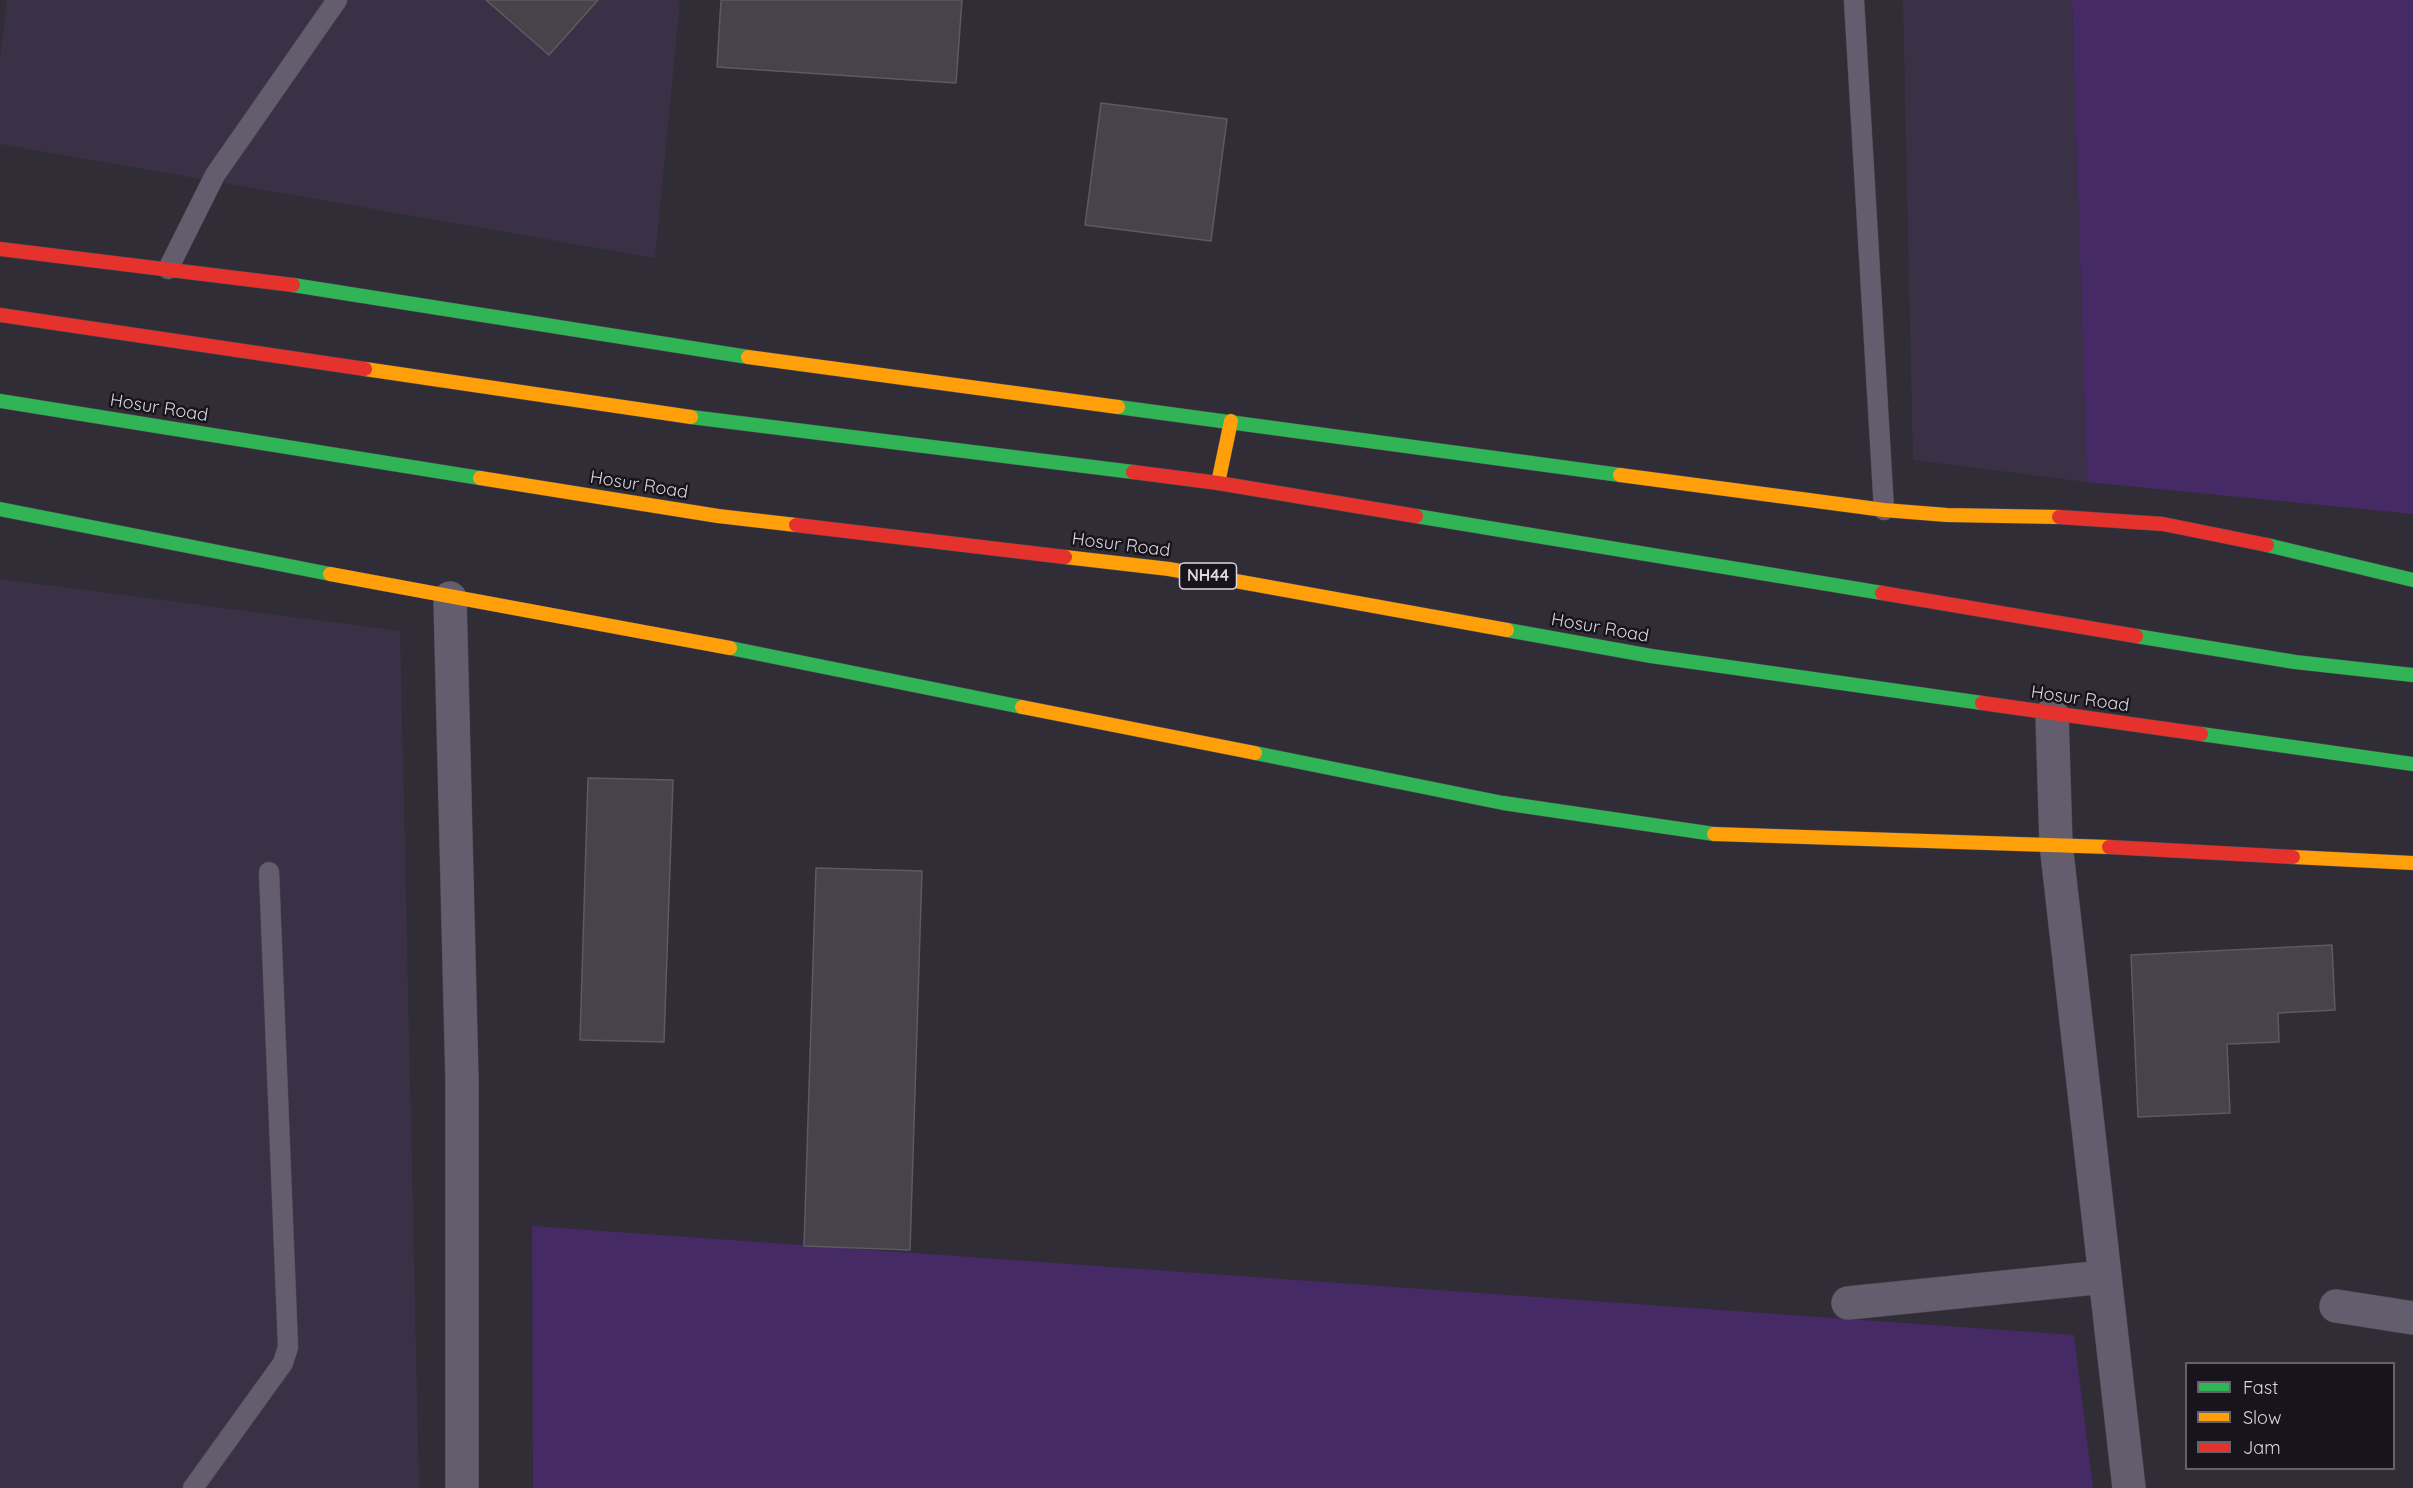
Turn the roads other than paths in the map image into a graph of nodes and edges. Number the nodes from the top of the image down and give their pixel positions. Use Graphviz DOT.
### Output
graph roads {
  1 [pos="337,0"];
  2 [pos="1854,0"];
  3 [pos="0,249"];
  4 [pos="168,269"];
  5 [pos="0,315"];
  6 [pos="0,401"];
  7 [pos="1231,422"];
  8 [pos="1218,483"];
  9 [pos="0,509"];
  10 [pos="1884,510"];
  11 [pos="2413,579"];
  12 [pos="450,598"];
  13 [pos="2413,675"];
  14 [pos="2052,714"];
  15 [pos="2413,765"];
  16 [pos="2056,844"];
  17 [pos="2413,863"];
  18 [pos="270,872"];
  19 [pos="2104,1277"];
  20 [pos="1848,1303"];
  21 [pos="2336,1306"];
  22 [pos="2413,1318"];
  23 [pos="193,1488"];
  24 [pos="462,1488"];
  25 [pos="2129,1488"];
  1 -- 4 [label="lane"];
  2 -- 10 [label="lane"];
  3 -- 4 [label="main road"];
  4 -- 7 [label="main road"];
  5 -- 8 [label="main road"];
  6 -- 14 [label="main road, Hosur Road / NH44"];
  7 -- 8 [label="main road"];
  7 -- 10 [label="main road"];
  8 -- 13 [label="main road"];
  9 -- 12 [label="main road"];
  10 -- 11 [label="main road"];
  12 -- 16 [label="main road"];
  12 -- 24 [label="street"];
  14 -- 15 [label="main road, Hosur Road / NH44"];
  14 -- 16 [label="street"];
  16 -- 17 [label="main road"];
  16 -- 19 [label="street"];
  18 -- 23 [label="lane"];
  19 -- 20 [label="street"];
  19 -- 25 [label="street"];
  21 -- 22 [label="street"];
}
